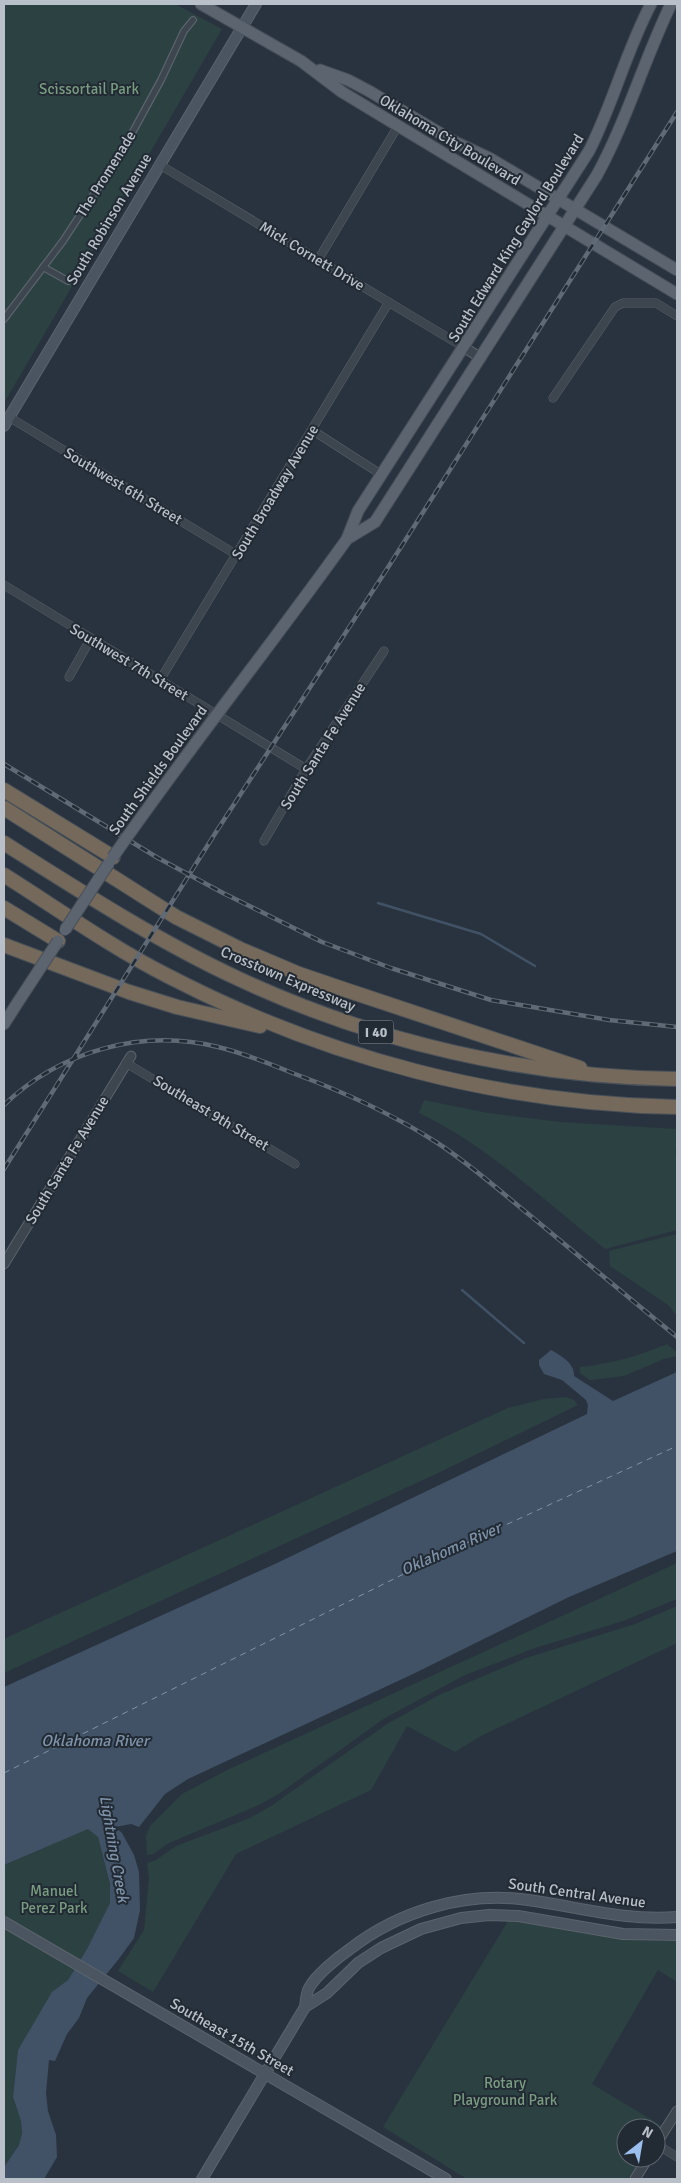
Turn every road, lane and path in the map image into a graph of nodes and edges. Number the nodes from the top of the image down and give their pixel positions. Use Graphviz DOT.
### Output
graph roads {
  1 [pos="201,4"];
  2 [pos="256,4"];
  3 [pos="651,4"];
  4 [pos="671,4"];
  5 [pos="193,20"];
  6 [pos="241,28"];
  7 [pos="313,68"];
  8 [pos="398,126"];
  9 [pos="160,165"];
  10 [pos="559,199"];
  11 [pos="575,208"];
  12 [pos="548,216"];
  13 [pos="564,226"];
  14 [pos="318,260"];
  15 [pos="43,266"];
  16 [pos="677,270"];
  17 [pos="68,281"];
  18 [pos="677,294"];
  19 [pos="389,302"];
  20 [pos="677,316"];
  21 [pos="4,319"];
  22 [pos="465,348"];
  23 [pos="481,358"];
  24 [pos="554,398"];
  25 [pos="6,422"];
  26 [pos="312,430"];
  27 [pos="410,470"];
  28 [pos="382,475"];
  29 [pos="347,540"];
  30 [pos="237,554"];
  31 [pos="4,585"];
  32 [pos="91,638"];
  33 [pos="384,651"];
  34 [pos="69,677"];
  35 [pos="160,680"];
  36 [pos="306,769"];
  37 [pos="4,790"];
  38 [pos="4,808"];
  39 [pos="264,841"];
  40 [pos="4,843"];
  41 [pos="111,860"];
  42 [pos="4,875"];
  43 [pos="4,908"];
  44 [pos="58,941"];
  45 [pos="4,945"];
  46 [pos="4,1024"];
  47 [pos="308,1038"];
  48 [pos="128,1059"];
  49 [pos="604,1076"];
  50 [pos="677,1079"];
  51 [pos="677,1107"];
  52 [pos="295,1164"];
  53 [pos="4,1264"];
  54 [pos="677,1917"];
  55 [pos="4,1922"];
  56 [pos="677,1934"];
  57 [pos="305,2006"];
  58 [pos="265,2074"];
  59 [pos="677,2110"];
  60 [pos="666,2128"];
  61 [pos="666,2150"];
  62 [pos="677,2157"];
  63 [pos="642,2168"];
  64 [pos="442,2178"];
  65 [pos="202,2179"];
  66 [pos="635,2179"];
  1 -- 6 [label="main road, Oklahoma City Boulevard"];
  2 -- 6 [label="main road, South Robinson Avenue"];
  3 -- 10 [label="main road, South Edward King Gaylord Boulevard"];
  4 -- 11 [label="main road"];
  5 -- 15 [label="street, The Promenade"];
  6 -- 7 [label="main road, Oklahoma City Boulevard"];
  6 -- 9 [label="main road, South Robinson Avenue"];
  7 -- 8 [label="main road, Oklahoma City Boulevard"];
  7 -- 10 [label="main road, Oklahoma City Boulevard"];
  8 -- 12 [label="main road, Oklahoma City Boulevard"];
  8 -- 14 [label="street"];
  9 -- 14 [label="street, Mick Cornett Drive"];
  9 -- 25 [label="main road, South Robinson Avenue"];
  10 -- 11 [label="main road, Oklahoma City Boulevard"];
  10 -- 12 [label="main road, South Edward King Gaylord Boulevard"];
  11 -- 13 [label="main road"];
  11 -- 16 [label="main road, Oklahoma City Boulevard"];
  12 -- 13 [label="main road, Oklahoma City Boulevard"];
  12 -- 22 [label="main road, South Edward King Gaylord Boulevard"];
  13 -- 18 [label="main road, Oklahoma City Boulevard"];
  13 -- 23 [label="main road"];
  14 -- 19 [label="street, Mick Cornett Drive"];
  15 -- 17 [label="street"];
  15 -- 21 [label="street, The Promenade"];
  19 -- 22 [label="street, Mick Cornett Drive"];
  19 -- 26 [label="street, South Broadway Avenue"];
  20 -- 24 [label="street"];
  22 -- 23 [label="street"];
  22 -- 28 [label="main road, South Edward King Gaylord Boulevard"];
  23 -- 27 [label="main road"];
  25 -- 30 [label="street, Southwest 6th Street"];
  26 -- 28 [label="street"];
  26 -- 30 [label="street, South Broadway Avenue"];
  27 -- 28 [label="main road"];
  27 -- 29 [label="main road, South Shields Boulevard"];
  28 -- 29 [label="main road, South Shields Boulevard"];
  29 -- 41 [label="main road, South Shields Boulevard, bridge"];
  30 -- 35 [label="street, South Broadway Avenue"];
  31 -- 32 [label="street, Southwest 7th Street"];
  32 -- 34 [label="street"];
  32 -- 35 [label="street, Southwest 7th Street"];
  33 -- 36 [label="street, South Santa Fe Avenue"];
  35 -- 36 [label="street, Southwest 7th Street"];
  36 -- 39 [label="street, South Santa Fe Avenue"];
  37 -- 41 [label="highway"];
  38 -- 49 [label="highway"];
  40 -- 49 [label="highway, Crosstown Expressway / I 40"];
  41 -- 44 [label="main road, South Shields Boulevard, bridge"];
  42 -- 47 [label="highway, I 40"];
  43 -- 44 [label="highway"];
  44 -- 46 [label="main road, South Shields Boulevard, bridge"];
  45 -- 47 [label="highway"];
  47 -- 51 [label="highway, I 40"];
  48 -- 52 [label="street, Southeast 9th Street"];
  48 -- 53 [label="street, South Santa Fe Avenue"];
  49 -- 50 [label="highway, Crosstown Expressway / I 40"];
  54 -- 57 [label="main road, South Central Avenue"];
  55 -- 58 [label="main road, Southeast 15th Street"];
  56 -- 57 [label="main road, South Central Avenue"];
  57 -- 58 [label="main road, South Central Avenue"];
  58 -- 64 [label="main road, Southeast 15th Street"];
  58 -- 65 [label="main road, South Central Avenue"];
  59 -- 60 [label="street"];
  61 -- 62 [label="street"];
  63 -- 66 [label="street"];
}
